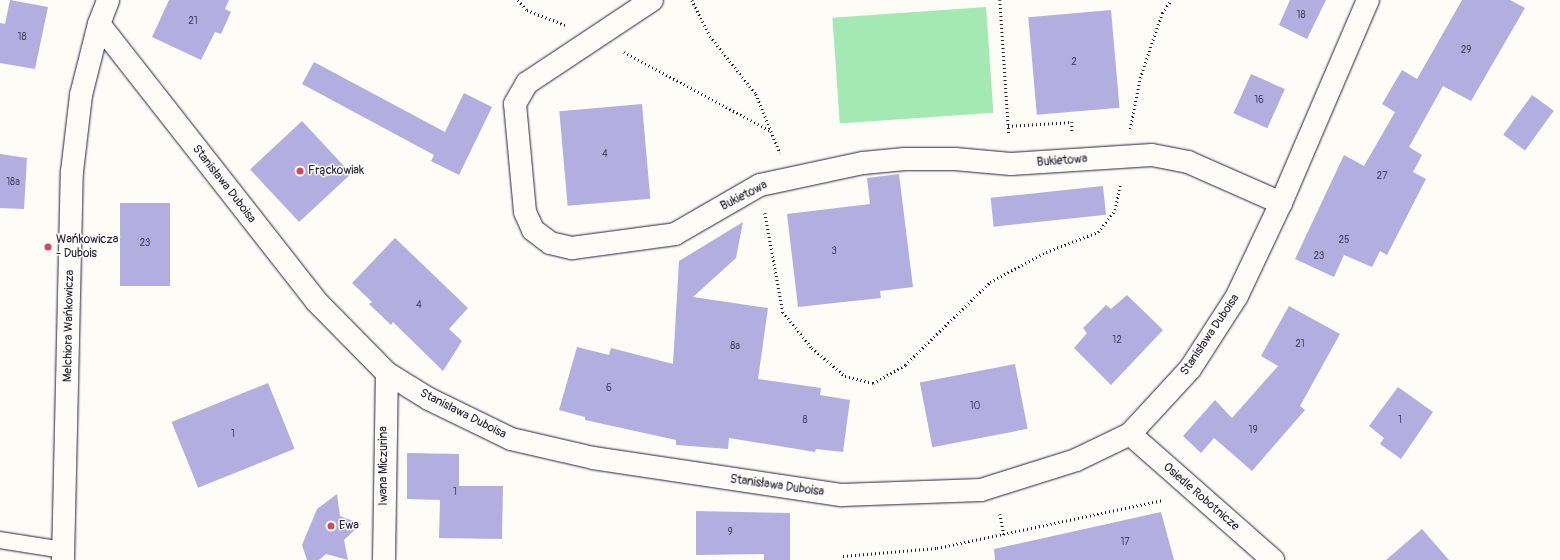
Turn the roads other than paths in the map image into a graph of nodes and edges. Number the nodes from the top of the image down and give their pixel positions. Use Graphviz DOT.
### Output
graph roads {
  1 [pos="108,0"];
  2 [pos="652,0"];
  3 [pos="1368,0"];
  4 [pos="99,24"];
  5 [pos="1281,203"];
  6 [pos="387,373"];
  7 [pos="1130,434"];
  8 [pos="0,540"];
  9 [pos="63,555"];
  10 [pos="384,560"];
  11 [pos="1273,560"];
  1 -- 4 [label="street, Melchiora Wańkowicza"];
  2 -- 5 [label="street, Bukietowa"];
  3 -- 5 [label="street, Stanisława Duboisa"];
  4 -- 6 [label="street, Stanisława Duboisa"];
  4 -- 9 [label="street, Melchiora Wańkowicza"];
  5 -- 7 [label="street, Stanisława Duboisa"];
  6 -- 7 [label="street, Stanisława Duboisa"];
  6 -- 10 [label="street, Iwana Miczurina"];
  7 -- 11 [label="street, Osiedle Robotnicze"];
  8 -- 9 [label="lane"];
}
